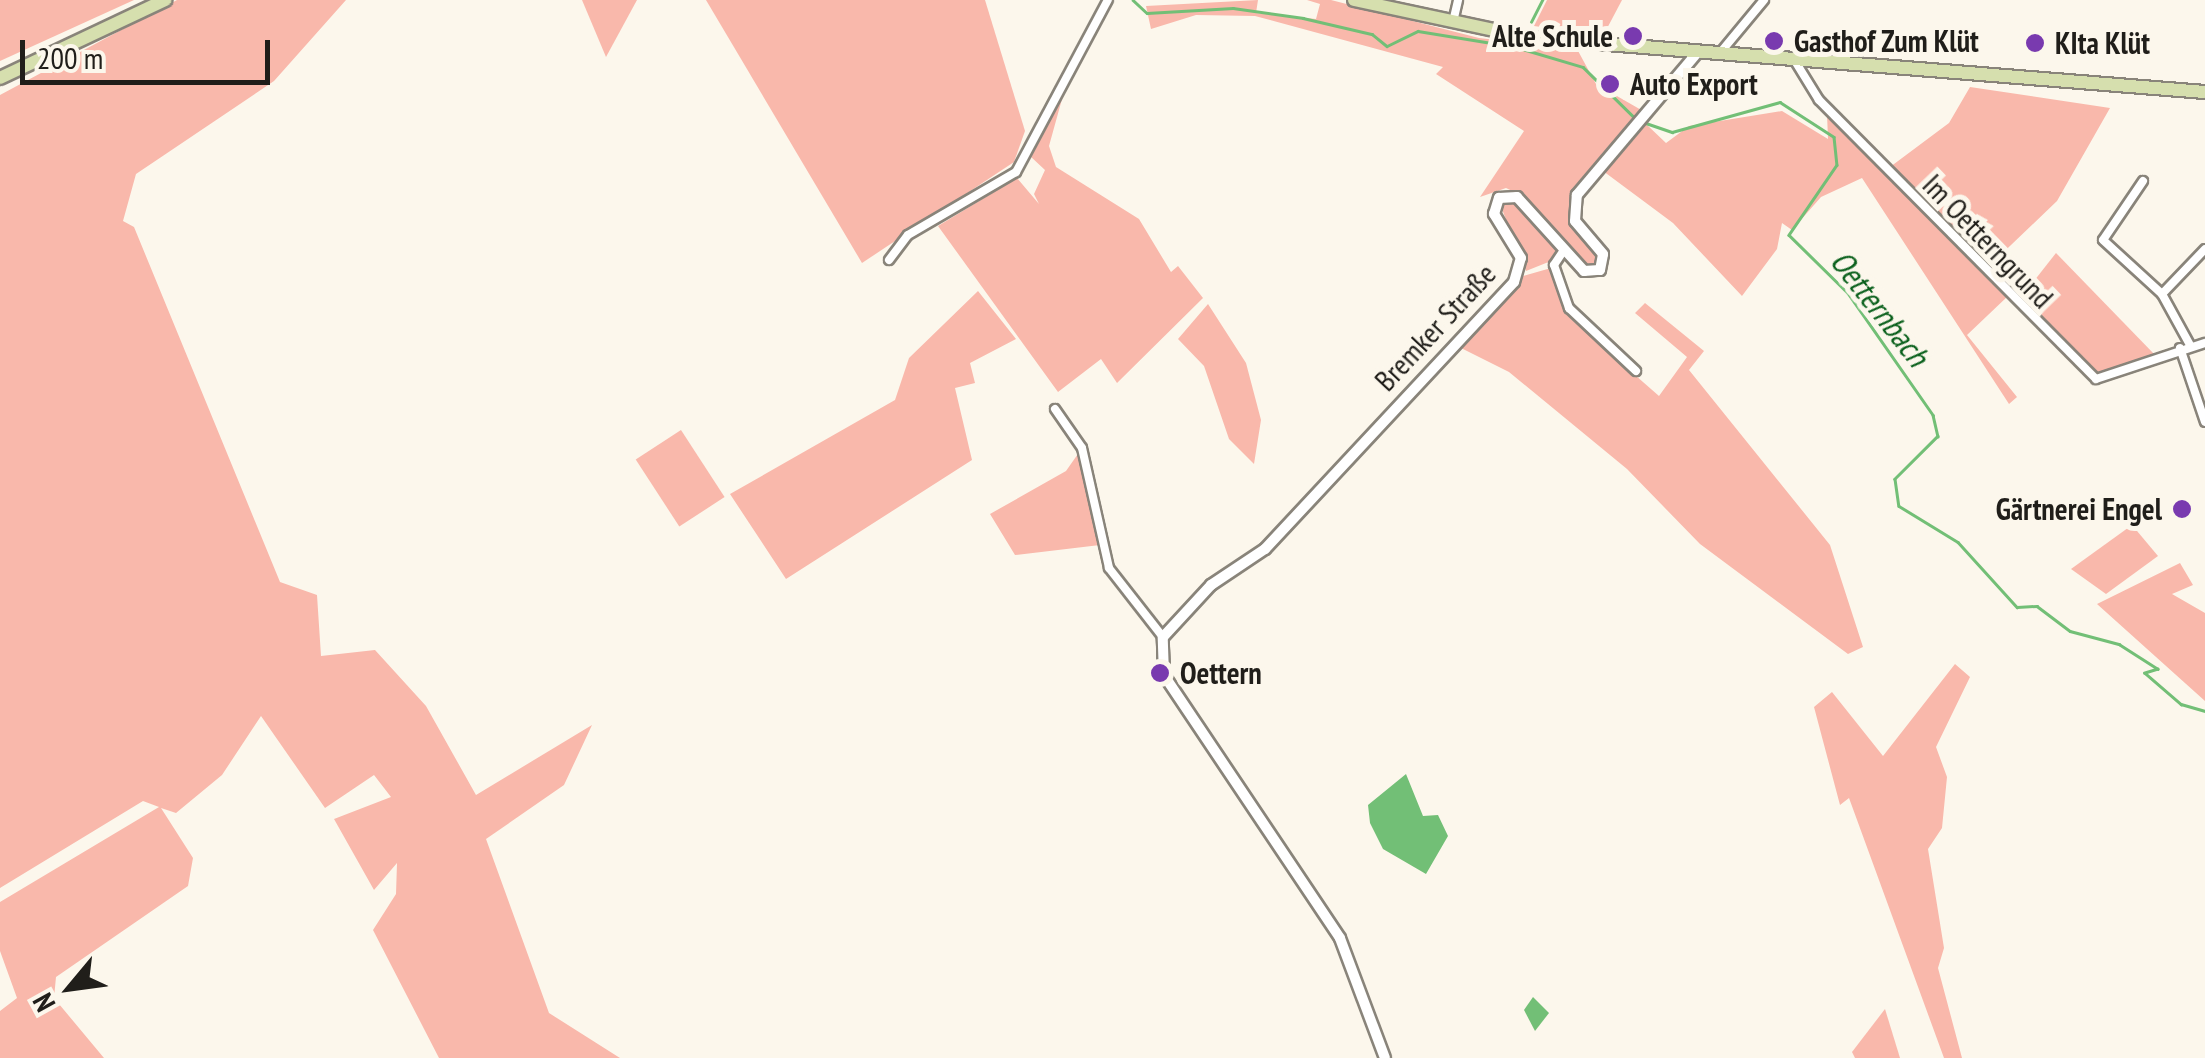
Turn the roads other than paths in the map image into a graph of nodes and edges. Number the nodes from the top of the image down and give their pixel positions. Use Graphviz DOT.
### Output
graph roads {
  1 [pos="165,0"];
  2 [pos="1108,0"];
  3 [pos="1354,0"];
  4 [pos="1458,0"];
  5 [pos="1764,0"];
  6 [pos="1452,27"];
  7 [pos="1697,52"];
  8 [pos="1720,55"];
  9 [pos="1795,61"];
  10 [pos="0,78"];
  11 [pos="2205,92"];
  12 [pos="2143,181"];
  13 [pos="2205,249"];
  14 [pos="1564,250"];
  15 [pos="889,260"];
  16 [pos="2162,294"];
  17 [pos="2205,343"];
  18 [pos="2185,347"];
  19 [pos="1636,371"];
  20 [pos="1055,409"];
  21 [pos="2205,422"];
  22 [pos="1162,637"];
  23 [pos="1385,1058"];
  1 -- 10 [label="main road"];
  2 -- 15 [label="street"];
  3 -- 6 [label="main road"];
  4 -- 6 [label="street"];
  5 -- 8 [label="street"];
  6 -- 7 [label="main road"];
  7 -- 8 [label="main road"];
  7 -- 14 [label="street, Bremker Straße"];
  8 -- 9 [label="main road"];
  9 -- 11 [label="main road"];
  9 -- 18 [label="street, Im Oetterngrund"];
  12 -- 16 [label="street"];
  13 -- 16 [label="street"];
  14 -- 19 [label="street"];
  14 -- 22 [label="street, Bremker Straße"];
  16 -- 18 [label="street"];
  17 -- 18 [label="street"];
  18 -- 21 [label="street"];
  20 -- 22 [label="street"];
  22 -- 23 [label="street"];
}
